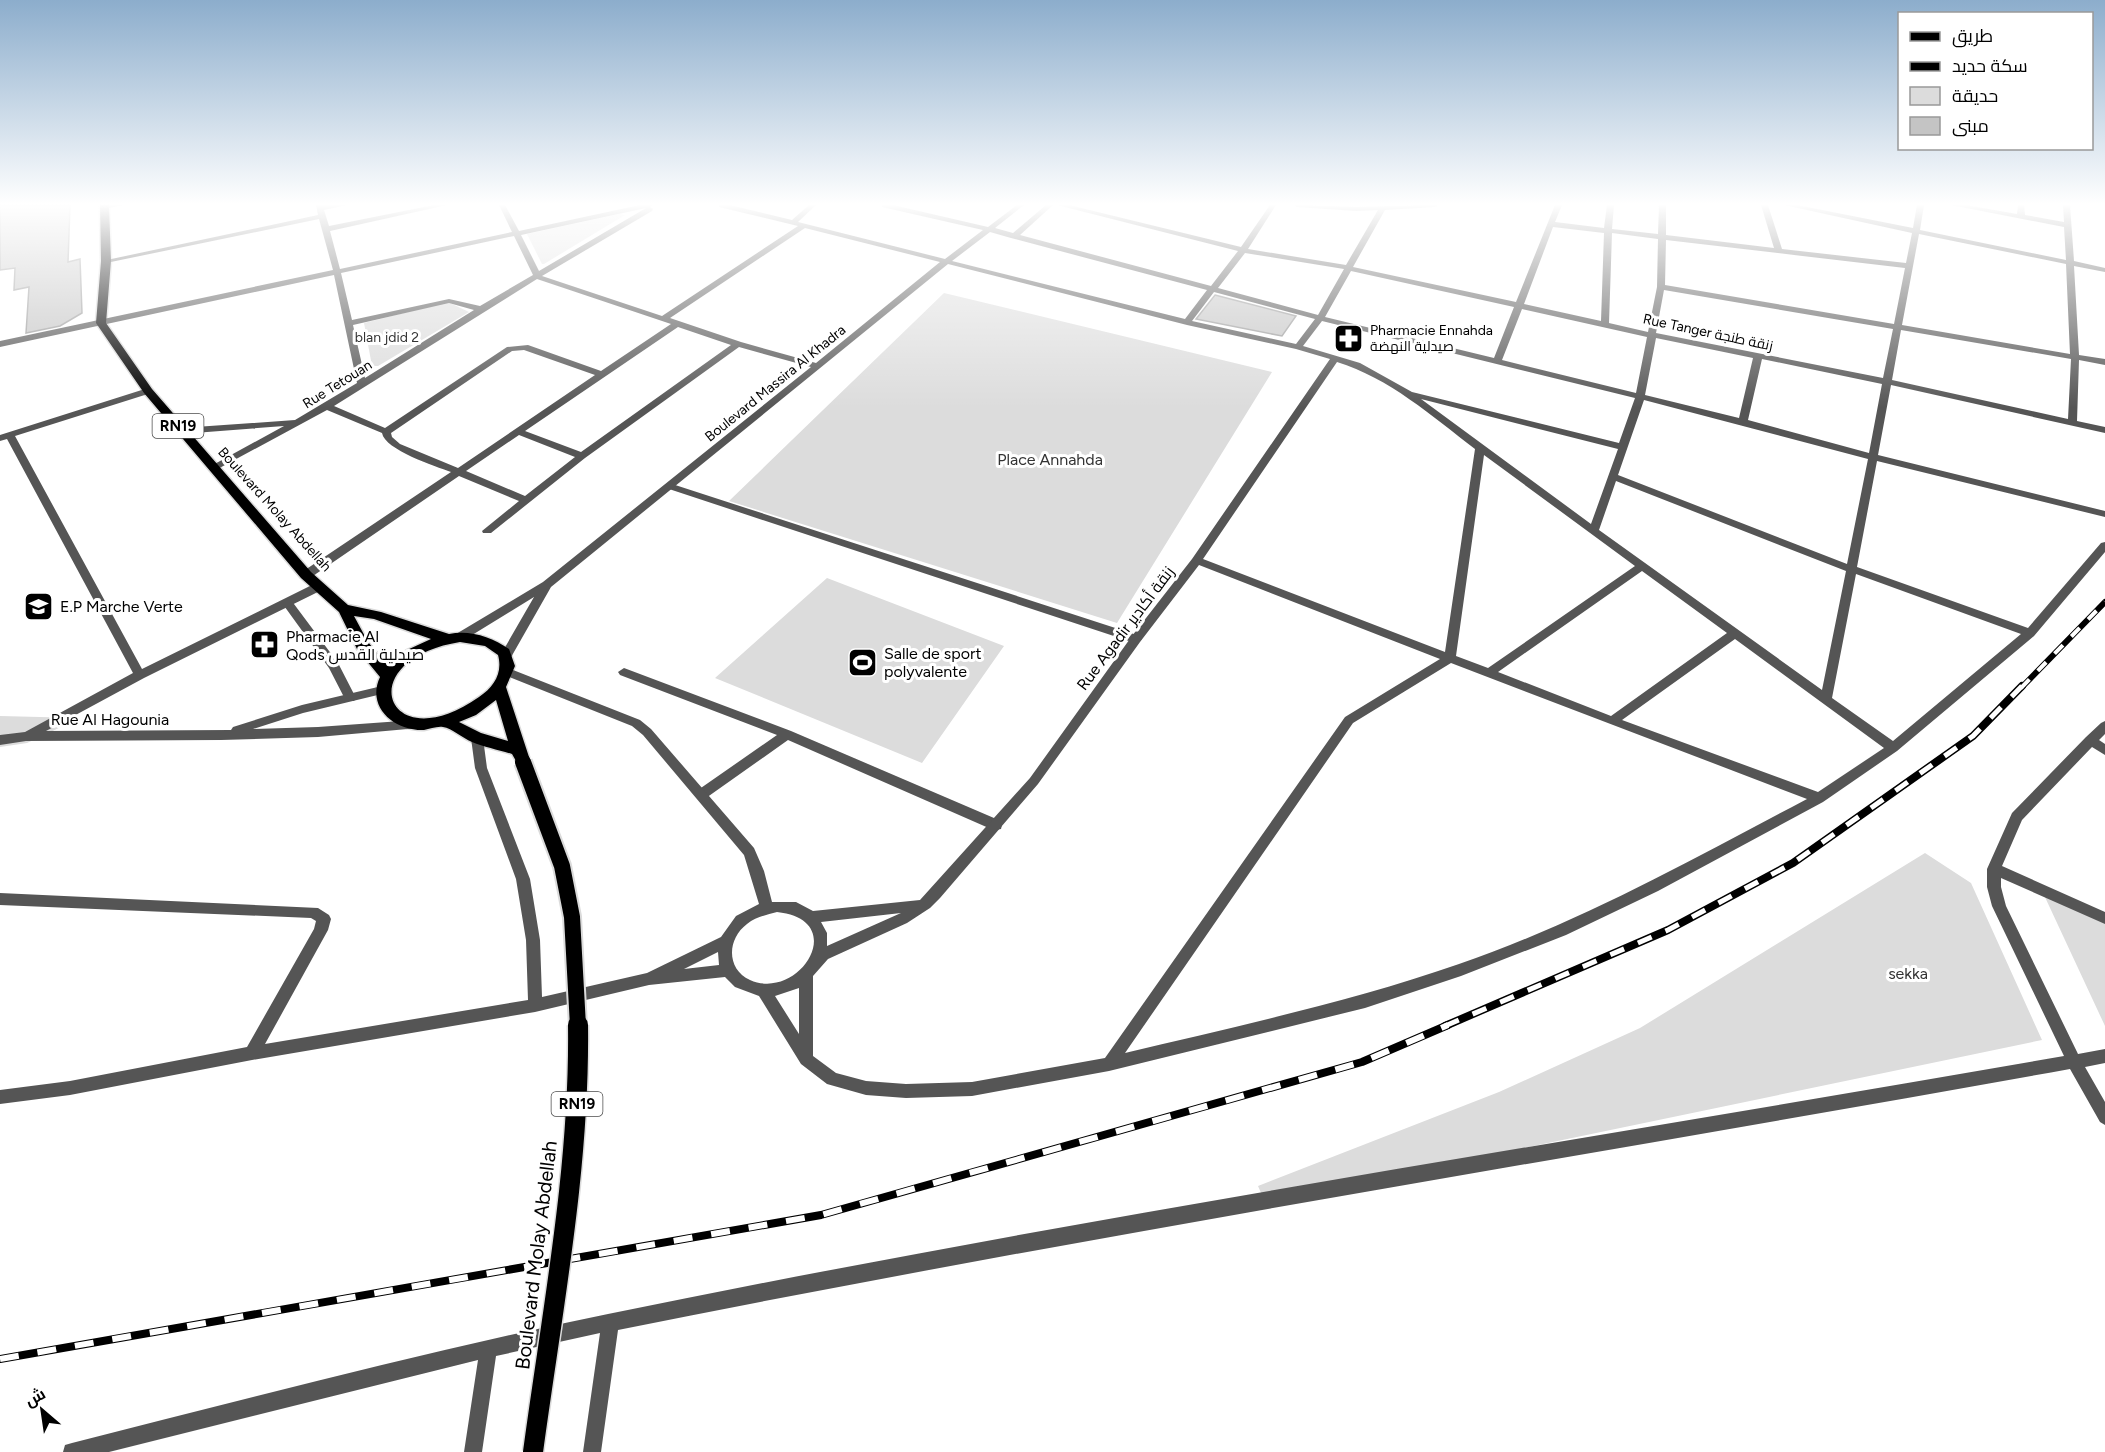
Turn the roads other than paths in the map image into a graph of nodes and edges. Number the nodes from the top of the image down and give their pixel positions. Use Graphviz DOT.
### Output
graph roads {
  1 [pos="105,273"];
  2 [pos="329,273"];
  3 [pos="337,273"];
  4 [pos="536,273"];
  5 [pos="545,273"];
  6 [pos="734,273"];
  7 [pos="933,273"];
  8 [pos="993,273"];
  9 [pos="1155,273"];
  10 [pos="1225,273"];
  11 [pos="1346,273"];
  12 [pos="1371,273"];
  13 [pos="1532,273"];
  14 [pos="1607,273"];
  15 [pos="1661,273"];
  16 [pos="1907,273"];
  17 [pos="2071,273"];
  18 [pos="538,277"];
  19 [pos="1661,287"];
  20 [pos="1213,288"];
  21 [pos="1519,305"];
  22 [pos="481,309"];
  23 [pos="1320,318"];
  24 [pos="663,320"];
  25 [pos="1187,322"];
  26 [pos="101,323"];
  27 [pos="1605,323"];
  28 [pos="350,324"];
  29 [pos="677,324"];
  30 [pos="1898,327"];
  31 [pos="1652,335"];
  32 [pos="0,344"];
  33 [pos="738,344"];
  34 [pos="1298,347"];
  35 [pos="1758,356"];
  36 [pos="2075,357"];
  37 [pos="1335,358"];
  38 [pos="1497,362"];
  39 [pos="2105,362"];
  40 [pos="818,366"];
  41 [pos="603,375"];
  42 [pos="1888,382"];
  43 [pos="362,384"];
  44 [pos="148,392"];
  45 [pos="1408,393"];
  46 [pos="1640,398"];
  47 [pos="327,406"];
  48 [pos="301,421"];
  49 [pos="1743,422"];
  50 [pos="2072,423"];
  51 [pos="2105,430"];
  52 [pos="181,431"];
  53 [pos="386,432"];
  54 [pos="519,432"];
  55 [pos="5,437"];
  56 [pos="1622,447"];
  57 [pos="1480,448"];
  58 [pos="582,456"];
  59 [pos="1873,458"];
  60 [pos="214,468"];
  61 [pos="460,473"];
  62 [pos="1614,477"];
  63 [pos="669,486"];
  64 [pos="526,500"];
  65 [pos="2105,514"];
  66 [pos="1594,530"];
  67 [pos="487,531"];
  68 [pos="2105,544"];
  69 [pos="1197,560"];
  70 [pos="1643,565"];
  71 [pos="1851,569"];
  72 [pos="306,575"];
  73 [pos="547,585"];
  74 [pos="320,586"];
  75 [pos="287,603"];
  76 [pos="344,609"];
  77 [pos="1736,633"];
  78 [pos="2030,633"];
  79 [pos="454,638"];
  80 [pos="1136,639"];
  81 [pos="506,656"];
  82 [pos="1450,657"];
  83 [pos="508,672"];
  84 [pos="624,672"];
  85 [pos="1489,673"];
  86 [pos="140,675"];
  87 [pos="385,683"];
  88 [pos="500,689"];
  89 [pos="350,698"];
  90 [pos="1826,701"];
  91 [pos="445,721"];
  92 [pos="1612,721"];
  93 [pos="423,724"];
  94 [pos="2105,726"];
  95 [pos="788,734"];
  96 [pos="221,735"];
  97 [pos="26,736"];
  98 [pos="477,738"];
  99 [pos="0,740"];
  100 [pos="2090,740"];
  101 [pos="1893,748"];
  102 [pos="2105,750"];
  103 [pos="520,756"];
  104 [pos="702,794"];
  105 [pos="1819,798"];
  106 [pos="996,825"];
  107 [pos="1994,869"];
  108 [pos="0,898"];
  109 [pos="925,904"];
  110 [pos="768,907"];
  111 [pos="812,917"];
  112 [pos="2105,918"];
  113 [pos="727,941"];
  114 [pos="820,956"];
  115 [pos="728,970"];
  116 [pos="806,975"];
  117 [pos="649,979"];
  118 [pos="764,991"];
  119 [pos="535,1005"];
  120 [pos="252,1053"];
  121 [pos="2105,1056"];
  122 [pos="806,1059"];
  123 [pos="2074,1062"];
  124 [pos="1109,1064"];
  125 [pos="0,1097"];
  126 [pos="2105,1117"];
  127 [pos="610,1322"];
  128 [pos="488,1349"];
  129 [pos="72,1452"];
  130 [pos="473,1452"];
  131 [pos="533,1452"];
  132 [pos="592,1452"];
  1 -- 26 [label="main road"];
  2 -- 26 [label="street"];
  3 -- 28 [label="street"];
  4 -- 18 [label="street"];
  5 -- 18 [label="street, Rue Tetouan"];
  6 -- 24 [label="street"];
  7 -- 40 [label="street, Boulevard Massira Al Khadra"];
  8 -- 25 [label="street"];
  9 -- 20 [label="street"];
  10 -- 20 [label="street"];
  11 -- 23 [label="street"];
  12 -- 21 [label="street, Rue Tanger زنقة طنجة"];
  13 -- 21 [label="street"];
  14 -- 27 [label="street"];
  15 -- 19 [label="street"];
  16 -- 30 [label="street"];
  17 -- 36 [label="street"];
  18 -- 22 [label="street, Rue Tetouan"];
  18 -- 24 [label="street"];
  19 -- 30 [label="street"];
  19 -- 31 [label="street"];
  20 -- 23 [label="street"];
  20 -- 25 [label="street"];
  21 -- 27 [label="street, Rue Tanger زنقة طنجة"];
  21 -- 38 [label="street"];
  22 -- 28 [label="street"];
  22 -- 43 [label="street, Rue Tetouan"];
  23 -- 34 [label="street"];
  23 -- 38 [label="street"];
  24 -- 29 [label="street"];
  25 -- 34 [label="street"];
  26 -- 32 [label="street"];
  26 -- 44 [label="main road, Boulevard Molay Abdellah / RN19"];
  27 -- 31 [label="street, Rue Tanger زنقة طنجة"];
  28 -- 43 [label="street"];
  29 -- 33 [label="street"];
  29 -- 41 [label="street"];
  30 -- 36 [label="street"];
  30 -- 42 [label="street"];
  31 -- 35 [label="street, Rue Tanger زنقة طنجة"];
  31 -- 46 [label="street"];
  33 -- 40 [label="street"];
  33 -- 58 [label="street"];
  34 -- 37 [label="street"];
  35 -- 42 [label="street, Rue Tanger زنقة طنجة"];
  35 -- 49 [label="street"];
  36 -- 39 [label="street"];
  36 -- 50 [label="street"];
  37 -- 45 [label="street"];
  37 -- 69 [label="street, Rue Agadir زنقة أكادير"];
  38 -- 46 [label="street"];
  40 -- 63 [label="street, Boulevard Massira Al Khadra"];
  41 -- 53 [label="street"];
  41 -- 54 [label="street"];
  42 -- 50 [label="street, Rue Tanger زنقة طنجة"];
  42 -- 59 [label="street"];
  43 -- 47 [label="street, Rue Tetouan"];
  44 -- 52 [label="main road, Boulevard Molay Abdellah / RN19"];
  44 -- 55 [label="street"];
  45 -- 56 [label="street"];
  45 -- 57 [label="street"];
  46 -- 49 [label="street"];
  46 -- 56 [label="street"];
  47 -- 48 [label="street, Rue Tetouan"];
  47 -- 53 [label="street"];
  48 -- 52 [label="street"];
  48 -- 60 [label="street, Rue Tetouan"];
  49 -- 59 [label="street"];
  50 -- 51 [label="street, Rue Tanger زنقة طنجة"];
  52 -- 60 [label="main road, Boulevard Molay Abdellah / RN19"];
  53 -- 61 [label="street"];
  54 -- 58 [label="street"];
  54 -- 61 [label="street"];
  55 -- 86 [label="street"];
  56 -- 62 [label="street"];
  57 -- 66 [label="street"];
  57 -- 82 [label="street"];
  58 -- 64 [label="street"];
  59 -- 65 [label="street"];
  59 -- 71 [label="street"];
  60 -- 72 [label="main road, Boulevard Molay Abdellah / RN19"];
  61 -- 64 [label="street"];
  61 -- 72 [label="street"];
  62 -- 66 [label="street"];
  62 -- 71 [label="street"];
  63 -- 73 [label="street, Boulevard Massira Al Khadra"];
  63 -- 80 [label="street"];
  64 -- 67 [label="street"];
  66 -- 70 [label="street"];
  68 -- 78 [label="street"];
  69 -- 80 [label="street, Rue Agadir زنقة أكادير"];
  69 -- 82 [label="street"];
  70 -- 77 [label="street"];
  70 -- 85 [label="street"];
  71 -- 78 [label="street"];
  71 -- 90 [label="street"];
  72 -- 74 [label="main road, Boulevard Molay Abdellah / RN19"];
  73 -- 79 [label="street"];
  73 -- 81 [label="street"];
  74 -- 75 [label="street"];
  74 -- 76 [label="main road, Boulevard Molay Abdellah / RN19"];
  75 -- 86 [label="street"];
  75 -- 89 [label="street"];
  76 -- 79 [label="main road"];
  76 -- 87 [label="main road, Boulevard Molay Abdellah / RN19"];
  77 -- 90 [label="street"];
  77 -- 92 [label="street"];
  78 -- 101 [label="street"];
  79 -- 81 [label="main road"];
  79 -- 87 [label="main road"];
  80 -- 106 [label="street, Rue Agadir زنقة أكادير"];
  81 -- 83 [label="main road"];
  82 -- 85 [label="street"];
  82 -- 124 [label="street"];
  83 -- 88 [label="main road, RN19"];
  83 -- 104 [label="street"];
  84 -- 95 [label="street"];
  85 -- 92 [label="street"];
  86 -- 97 [label="street"];
  87 -- 89 [label="street"];
  87 -- 93 [label="main road, RN19"];
  88 -- 91 [label="main road, RN19"];
  88 -- 103 [label="main road, Boulevard Molay Abdellah / RN19"];
  89 -- 96 [label="street"];
  90 -- 101 [label="street"];
  91 -- 93 [label="main road, RN19"];
  91 -- 98 [label="main road"];
  92 -- 105 [label="street"];
  93 -- 96 [label="street, Rue Al Hagounia"];
  94 -- 100 [label="street"];
  95 -- 104 [label="street"];
  95 -- 106 [label="street"];
  96 -- 97 [label="street, Rue Al Hagounia"];
  97 -- 99 [label="street, Rue Al Hagounia"];
  98 -- 103 [label="main road"];
  98 -- 119 [label="street"];
  100 -- 102 [label="street"];
  100 -- 107 [label="street"];
  101 -- 105 [label="street"];
  103 -- 131 [label="main road, Boulevard Molay Abdellah / RN19, bridge"];
  104 -- 110 [label="street"];
  105 -- 124 [label="street"];
  106 -- 109 [label="street, Rue Agadir زنقة أكادير"];
  107 -- 112 [label="street"];
  107 -- 123 [label="street"];
  108 -- 120 [label="street"];
  109 -- 111 [label="street"];
  109 -- 114 [label="street, Rue Agadir زنقة أكادير"];
  110 -- 111 [label="street"];
  110 -- 113 [label="street"];
  111 -- 114 [label="street"];
  113 -- 115 [label="street"];
  113 -- 117 [label="street"];
  114 -- 116 [label="street"];
  115 -- 117 [label="street"];
  115 -- 118 [label="street"];
  116 -- 118 [label="street"];
  116 -- 122 [label="street"];
  117 -- 119 [label="street"];
  118 -- 122 [label="street"];
  119 -- 120 [label="street"];
  120 -- 125 [label="street"];
  121 -- 123 [label="street"];
  122 -- 124 [label="street"];
  123 -- 126 [label="street"];
  123 -- 127 [label="street"];
  127 -- 128 [label="street"];
  127 -- 132 [label="street"];
  128 -- 129 [label="street"];
  128 -- 130 [label="street"];
}
